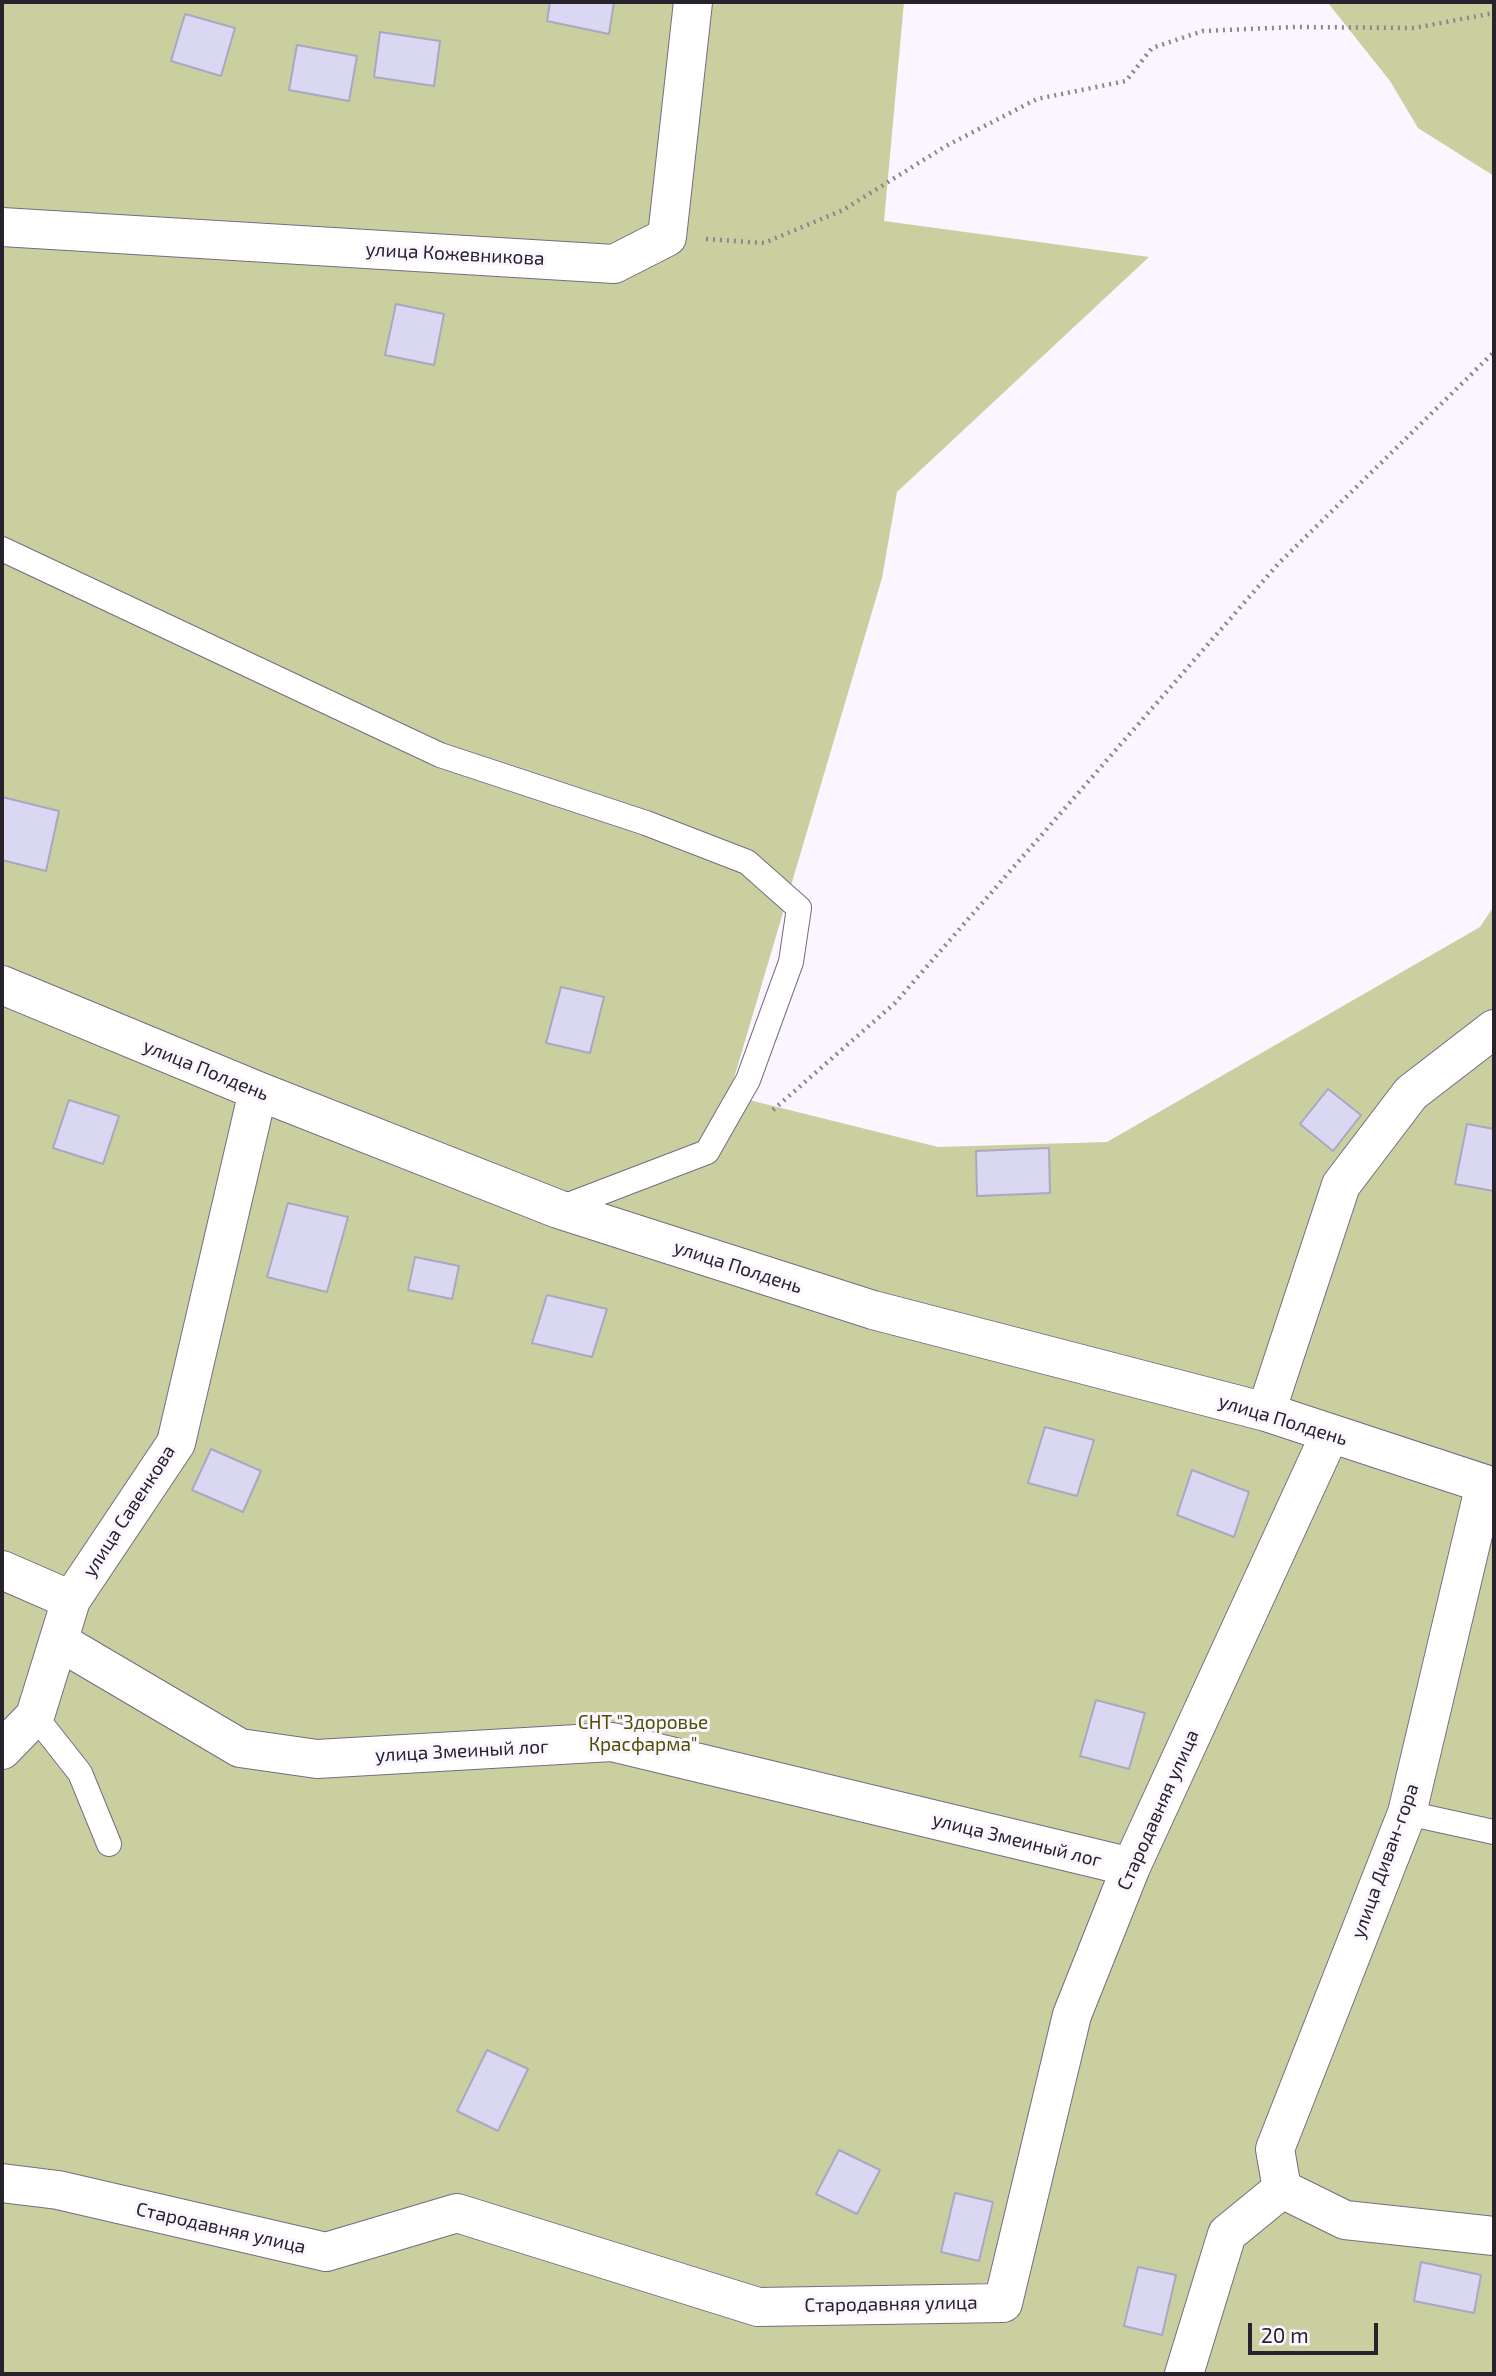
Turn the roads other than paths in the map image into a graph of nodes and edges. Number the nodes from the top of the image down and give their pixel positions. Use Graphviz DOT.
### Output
graph roads {
  1 [pos="693,2"];
  2 [pos="2,227"];
  3 [pos="2,549"];
  4 [pos="2,985"];
  5 [pos="1494,1029"];
  6 [pos="258,1091"];
  7 [pos="558,1209"];
  8 [pos="1266,1412"];
  9 [pos="1330,1434"];
  10 [pos="1490,1486"];
  11 [pos="2,1570"];
  12 [pos="71,1600"];
  13 [pos="60,1642"];
  14 [pos="35,1716"];
  15 [pos="2,1750"];
  16 [pos="1407,1812"];
  17 [pos="1494,1832"];
  18 [pos="110,1844"];
  19 [pos="1131,1867"];
  20 [pos="2,2183"];
  21 [pos="1282,2189"];
  22 [pos="1494,2236"];
  23 [pos="1184,2374"];
  1 -- 2 [label="street, улица Кожевникова"];
  3 -- 7 [label="lane"];
  4 -- 6 [label="street, улица Полдень"];
  5 -- 8 [label="street"];
  6 -- 7 [label="street, улица Полдень"];
  6 -- 12 [label="street, улица Савенкова"];
  7 -- 8 [label="street, улица Полдень"];
  8 -- 9 [label="street, улица Полдень"];
  9 -- 10 [label="street, улица Полдень"];
  9 -- 19 [label="street, Стародавняя улица"];
  10 -- 16 [label="street, улица Диван-гора"];
  11 -- 12 [label="street"];
  12 -- 13 [label="street, улица Савенкова"];
  13 -- 14 [label="street, улица Савенкова"];
  13 -- 19 [label="street, улица Змеиный лог"];
  14 -- 15 [label="street, улица Савенкова"];
  14 -- 18 [label="lane"];
  16 -- 17 [label="lane"];
  16 -- 21 [label="street, улица Диван-гора"];
  19 -- 20 [label="street, Стародавняя улица"];
  21 -- 22 [label="street"];
  21 -- 23 [label="street"];
}
